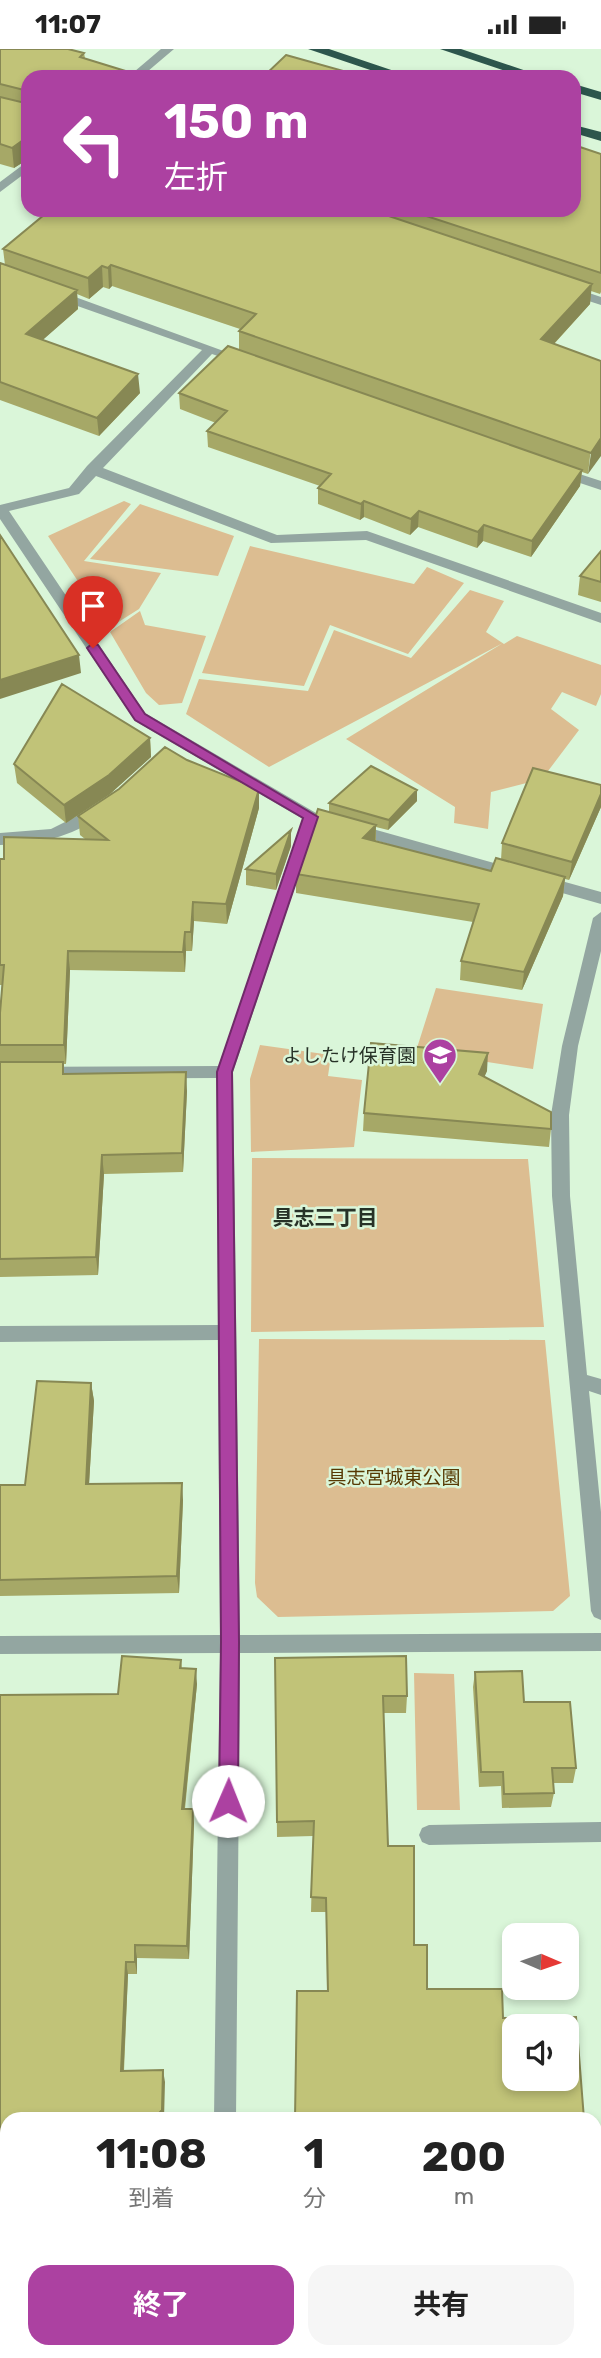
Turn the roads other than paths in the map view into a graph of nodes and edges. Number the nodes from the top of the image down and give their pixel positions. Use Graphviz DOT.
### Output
graph roads {
  1 [pos="169,49"];
  2 [pos="315,49"];
  3 [pos="447,49"];
  4 [pos="143,70"];
  5 [pos="382,70"];
  6 [pos="514,70"];
  7 [pos="581,90"];
  8 [pos="601,96"];
  9 [pos="581,131"];
  10 [pos="601,137"];
  11 [pos="21,171"];
  12 [pos="0,188"];
  13 [pos="548,283"];
  14 [pos="39,288"];
  15 [pos="601,301"];
  16 [pos="210,349"];
  17 [pos="260,367"];
  18 [pos="542,466"];
  19 [pos="92,469"];
  20 [pos="601,486"];
  21 [pos="0,509"];
  22 [pos="601,618"];
  23 [pos="113,799"];
  24 [pos="311,817"];
  25 [pos="0,839"];
  26 [pos="601,898"];
  27 [pos="600,929"];
  28 [pos="225,1072"];
  29 [pos="0,1073"];
  30 [pos="225,1332"];
  31 [pos="0,1334"];
  32 [pos="578,1380"];
  33 [pos="601,1387"];
  34 [pos="601,1611"];
  35 [pos="230,1642"];
  36 [pos="601,1642"];
  37 [pos="0,1645"];
  38 [pos="601,1832"];
  39 [pos="429,1835"];
  40 [pos="225,2112"];
  1 -- 4 [label="street"];
  2 -- 5 [label="highway"];
  3 -- 6 [label="highway"];
  7 -- 8 [label="highway"];
  9 -- 10 [label="highway"];
  11 -- 12 [label="street"];
  13 -- 15 [label="street"];
  14 -- 16 [label="street"];
  16 -- 17 [label="street"];
  16 -- 19 [label="street"];
  18 -- 20 [label="street"];
  19 -- 21 [label="street"];
  19 -- 22 [label="street"];
  21 -- 24 [label="street"];
  23 -- 25 [label="street"];
  24 -- 26 [label="street"];
  24 -- 28 [label="street"];
  27 -- 32 [label="street"];
  28 -- 29 [label="street"];
  28 -- 30 [label="street"];
  30 -- 31 [label="street"];
  30 -- 35 [label="street"];
  32 -- 33 [label="street"];
  32 -- 34 [label="street"];
  35 -- 36 [label="street"];
  35 -- 37 [label="street"];
  35 -- 40 [label="street"];
  38 -- 39 [label="street"];
}
